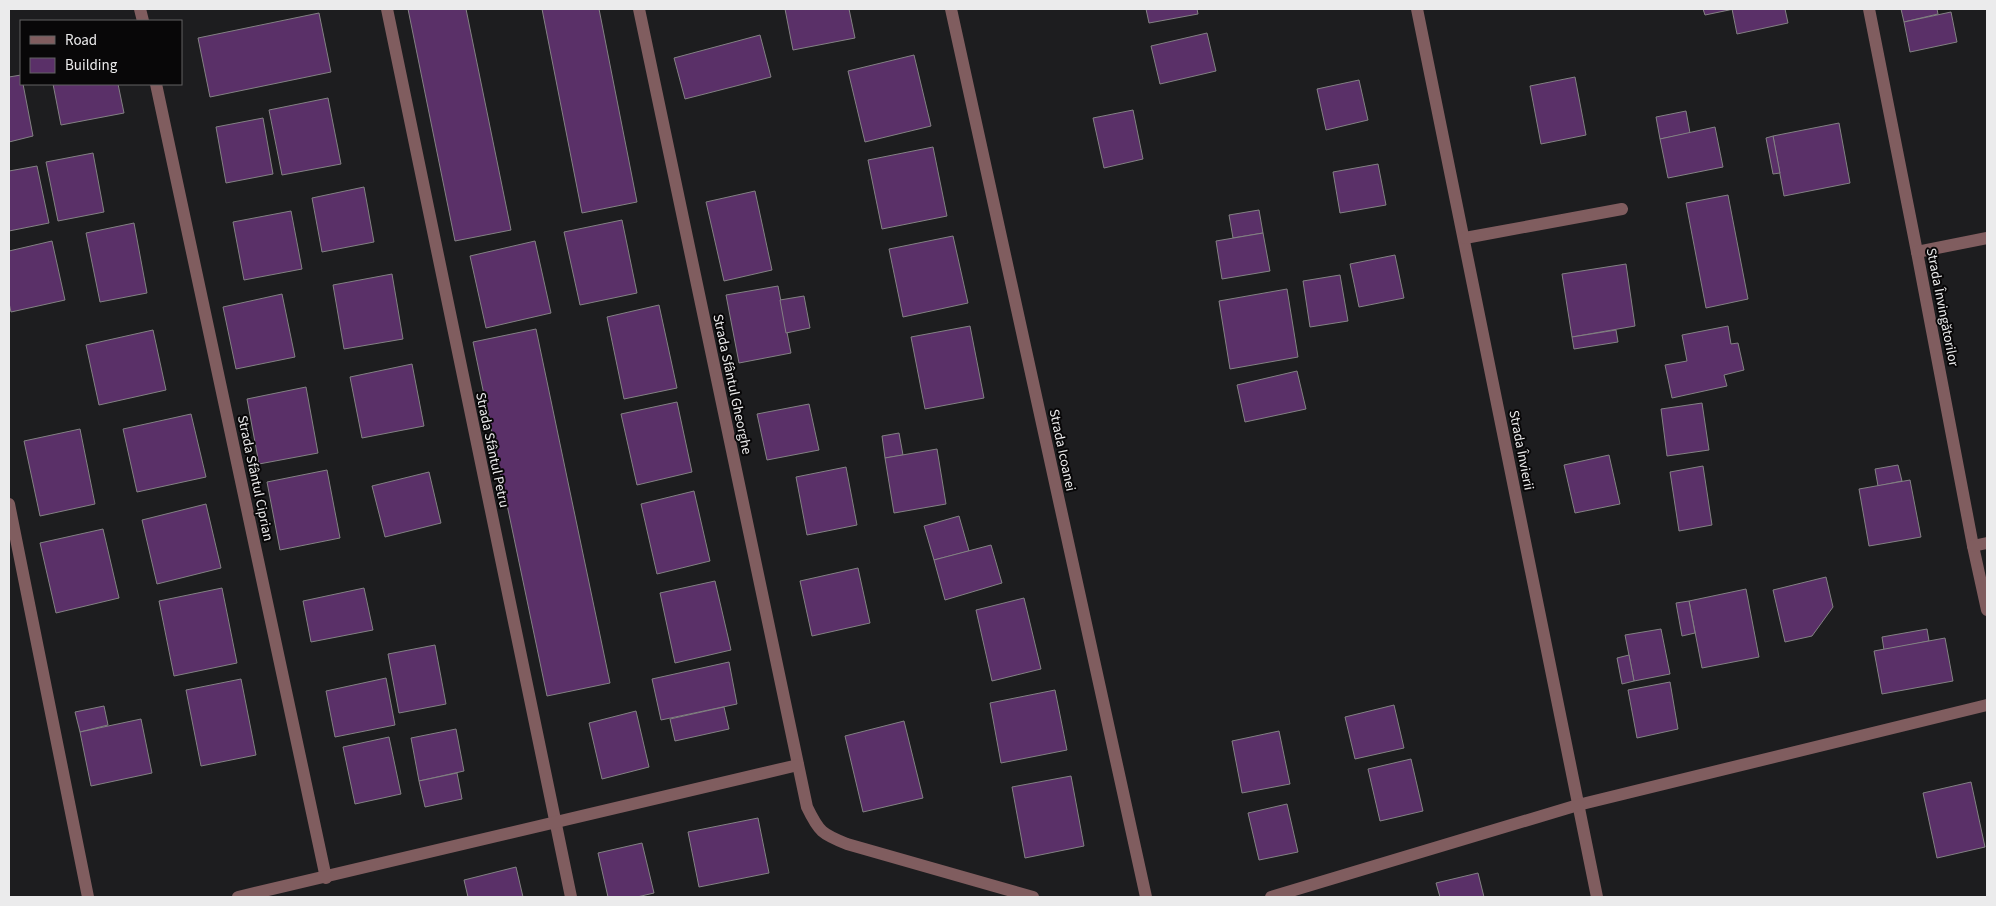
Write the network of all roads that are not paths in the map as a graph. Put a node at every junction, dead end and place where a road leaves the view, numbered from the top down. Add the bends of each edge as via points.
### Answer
1 (386, 9) edge
2 (639, 9) edge
3 (951, 9) edge
4 (1417, 9) edge
5 (1868, 9) edge
6 (156, 85) edge
7 (1622, 209) dead end
8 (1464, 238) junction
9 (1987, 238) edge
10 (1917, 252) junction
11 (9, 504) edge
12 (1987, 543) edge
13 (1973, 546) junction
14 (1987, 610) edge
15 (1987, 706) edge
16 (798, 765) junction
17 (1578, 805) junction
18 (554, 822) junction
19 (326, 878) junction
20 (88, 897) edge
21 (238, 897) edge
22 (571, 897) edge
23 (1033, 897) edge
24 (1146, 897) edge
25 (1271, 897) edge
26 (1597, 897) edge

1 - 18 street, Strada Sfântul Petru
2 - 16 street, Strada Sfântul Gheorghe
3 - 24 street, Strada Icoanei
4 - 8 street, Strada Învierii
5 - 10 street, Strada Învingătorilor
6 - 19 street, Strada Sfântul Ciprian
7 - 8 street
8 - 17 street, Strada Învierii
9 - 10 street
10 - 13 street, Strada Învingătorilor
11 - 20 street
12 - 13 street
13 - 14 street, Strada Învingătorilor
15 - 17 street
16 - 18 street
16 - 23 street, Strada Sfântul Gheorghe via 807,807 816,826 826,836
17 - 25 street
17 - 26 street, Strada Învierii
18 - 19 street
18 - 22 street, Strada Sfântul Petru
19 - 21 street

